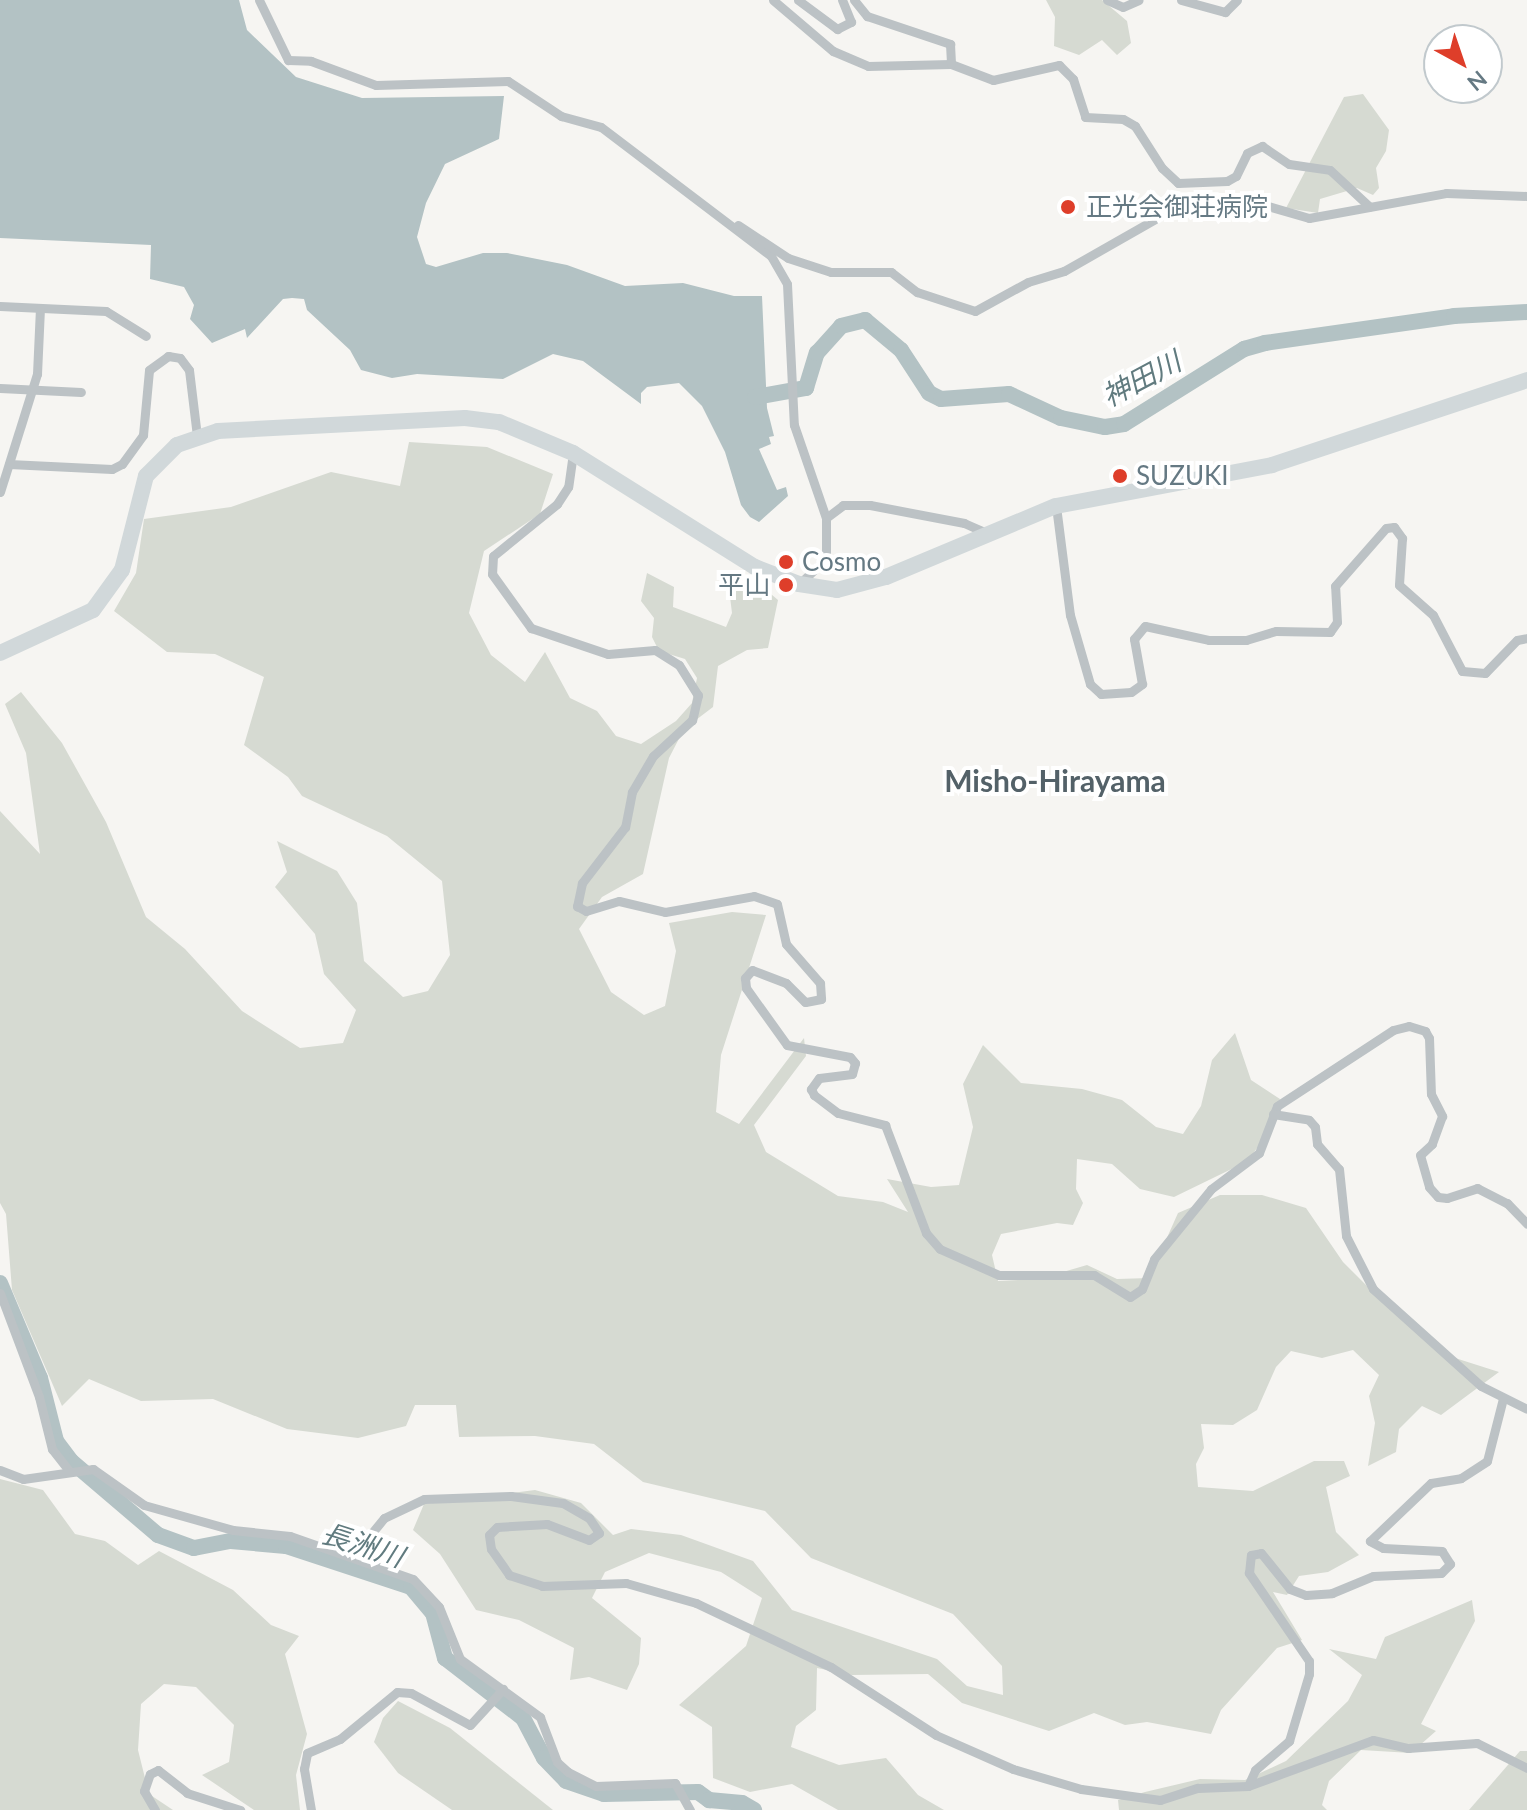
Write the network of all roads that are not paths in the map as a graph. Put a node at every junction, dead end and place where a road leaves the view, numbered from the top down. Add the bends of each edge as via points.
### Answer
1 (259, 0) edge
2 (773, 0) edge
3 (798, 0) edge
4 (842, 0) edge
5 (854, 0) edge
6 (1107, 0) edge
7 (1139, 0) edge
8 (1181, 0) edge
9 (1237, 0) edge
10 (951, 64) junction
11 (1527, 196) edge
12 (1370, 207) junction
13 (727, 221) junction
14 (0, 306) edge
15 (40, 308) junction
16 (146, 336) dead end
17 (1527, 380) edge
18 (0, 388) edge
19 (33, 389) junction
20 (81, 392) dead end
21 (197, 436) junction
22 (573, 453) junction
23 (9, 464) junction
24 (0, 492) edge
25 (1056, 506) junction
26 (826, 518) junction
27 (984, 532) junction
28 (799, 584) junction
29 (1527, 638) edge
30 (0, 653) edge
31 (1273, 1114) junction
32 (1527, 1224) edge
33 (0, 1293) edge
34 (1503, 1398) junction
35 (1527, 1409) edge
36 (0, 1470) edge
37 (70, 1472) junction
38 (353, 1556) junction
39 (503, 1689) junction
40 (1527, 1768) edge
41 (1248, 1786) junction
42 (155, 1810) edge
43 (240, 1810) edge
44 (311, 1810) edge
45 (690, 1810) edge

1 - 13 street via 288,60 311,61 376,85 508,81 561,116 601,127
2 - 10 street via 816,39 855,62
3 - 4 street via 837,29 851,22
5 - 10 street via 867,16 950,44
6 - 7 street via 1123,7
8 - 9 street via 1225,12
10 - 12 street via 993,80 1059,65 1073,79 1085,117 1123,119 1135,126 1178,183 1227,181 1236,176 1247,153 1262,146 1289,164 1330,170
11 - 12 street via 1473,191
12 - 13 street via 1309,218 1261,204 1171,210 1064,271 1028,282 975,311 917,292 891,272 831,272 788,258
13 - 26 street via 771,256 787,284 794,425
14 - 15 street
15 - 16 street via 106,311
15 - 19 street
17 - 25 highway via 1272,465
18 - 19 street
19 - 20 street
19 - 23 street
21 - 22 highway via 465,418 535,433
21 - 23 street via 189,370 180,358 168,356 149,370 143,435 122,464 112,469
21 - 30 highway via 160,459 146,476 122,570 110,591 71,624
22 - 28 highway via 755,567
22 - 31 street via 568,487 557,504 493,556 492,574 531,628 608,654 655,650 679,665 698,695 692,720 653,756 632,792 620,838 582,883 581,910 619,901 677,912 754,896 777,904 786,944 820,983 821,999 805,1002 786,983 752,970 745,978 746,988 787,1045 850,1057 855,1063 852,1074 819,1078 811,1089 838,1113 885,1125 926,1233 940,1249 976,1269 1040,1277 1082,1273 1130,1297 1142,1289 1154,1259 1211,1189 1259,1153
23 - 24 street
25 - 27 highway
25 - 29 street via 1070,615 1090,684 1101,694 1131,692 1142,684 1134,639 1145,626 1209,640 1246,640 1276,631 1330,632 1337,622 1335,586 1386,528 1394,527 1402,538 1399,585 1433,615 1462,671 1485,673 1517,640
26 - 27 street via 843,505 870,505 964,523
26 - 28 street via 826,559
27 - 28 highway via 886,577 837,590
31 - 32 street via 1292,1095 1393,1030 1417,1027 1429,1038 1431,1094 1442,1116 1432,1144 1420,1155 1429,1187 1438,1197 1477,1188 1496,1195
31 - 34 street via 1309,1120 1317,1144 1339,1169 1346,1236 1373,1289 1421,1327 1460,1369
33 - 37 street via 52,1449
34 - 35 street
34 - 41 street via 1487,1461 1461,1478 1431,1483 1370,1541 1383,1548 1442,1551 1450,1564 1441,1573 1373,1576 1332,1593 1306,1595 1290,1589 1261,1553 1251,1555 1249,1573 1309,1661 1309,1674 1289,1741 1255,1770
36 - 37 street via 23,1479
37 - 38 street via 93,1469 144,1505 233,1530 290,1536
38 - 39 street via 428,1590 460,1659
38 - 41 street via 384,1518 424,1499 547,1498 583,1513 599,1533 589,1540 547,1524 497,1527 489,1535 497,1562 523,1583 626,1583 696,1603 831,1667 936,1735 1013,1769 1068,1785 1146,1800 1198,1788
39 - 44 street via 470,1725 411,1693 397,1692 340,1739 307,1753 304,1769
39 - 45 street via 540,1717 557,1762 568,1772 596,1786 675,1783
40 - 41 street via 1477,1743 1408,1748 1373,1740
42 - 43 street via 144,1791 150,1774 158,1770 187,1793

